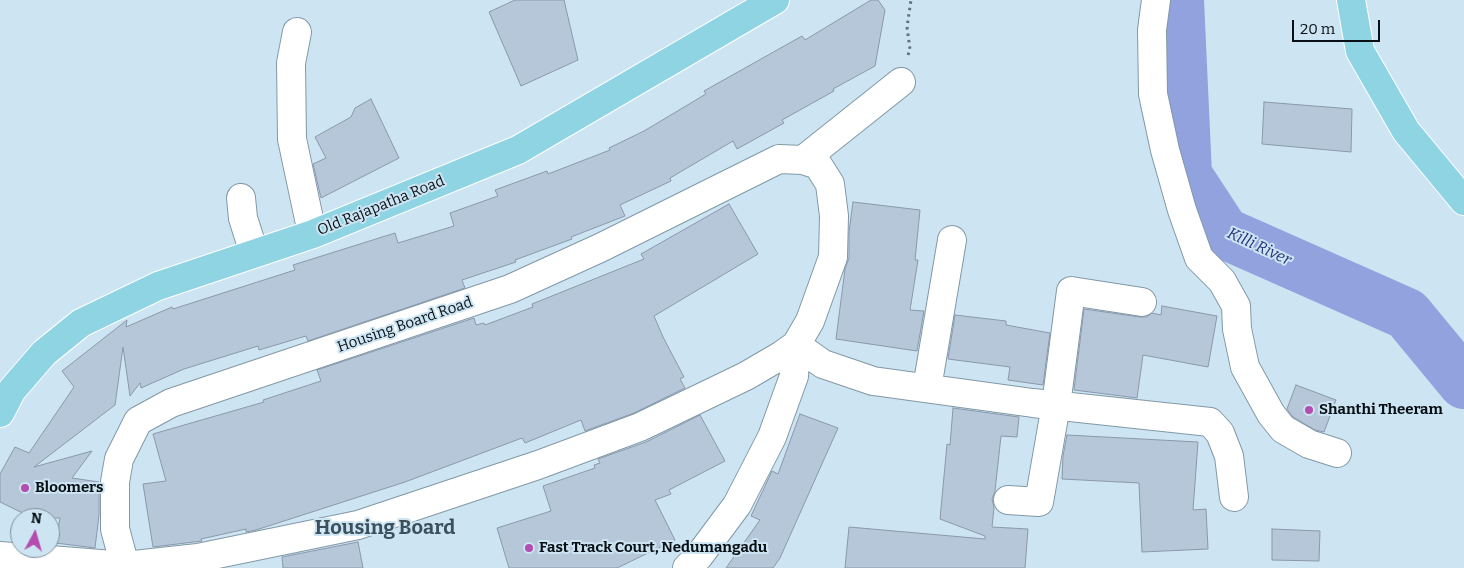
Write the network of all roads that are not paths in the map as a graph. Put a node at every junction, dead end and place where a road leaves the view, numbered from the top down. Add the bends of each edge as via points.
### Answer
1 (775, 0) edge
2 (1156, 0) edge
3 (1351, 0) edge
4 (297, 32) dead end
5 (901, 82) road end
6 (804, 160) junction
7 (241, 198) dead end
8 (1464, 202) edge
9 (312, 233) junction
10 (952, 240) dead end
11 (254, 253) junction
12 (1142, 302) dead end
13 (796, 345) junction
14 (927, 388) junction
15 (4, 396) edge
16 (1056, 405) junction
17 (1338, 453) dead end
18 (1234, 497) dead end
19 (1008, 500) dead end
20 (0, 556) edge
21 (124, 566) junction
22 (687, 568) edge

1 - 9 main road, Old Rajapatha Road via 518,150
2 - 17 street via 1152,30 1153,94 1165,150 1199,258 1222,282 1236,306 1245,367 1271,414 1283,429 1309,444
3 - 8 main road via 1360,51 1406,130
4 - 9 street via 291,63 292,139
5 - 6 street
6 - 13 street via 818,165 830,184 834,216 833,257 810,321
6 - 21 street, Housing Board Road via 779,159 510,289 171,403 138,421 119,458 115,482 115,529
7 - 11 street via 243,218
9 - 11 main road, Old Rajapatha Road
10 - 14 street
11 - 15 main road, Old Rajapatha Road via 158,286 81,323 44,353
12 - 16 street via 1070,292
13 - 14 street via 823,364 873,381
13 - 21 street via 746,376 640,427 538,465 443,507 198,558
13 - 22 street via 794,376 772,437 738,506
14 - 16 street
16 - 18 street via 1210,422 1220,433 1229,456
16 - 19 street via 1039,502
20 - 21 street

